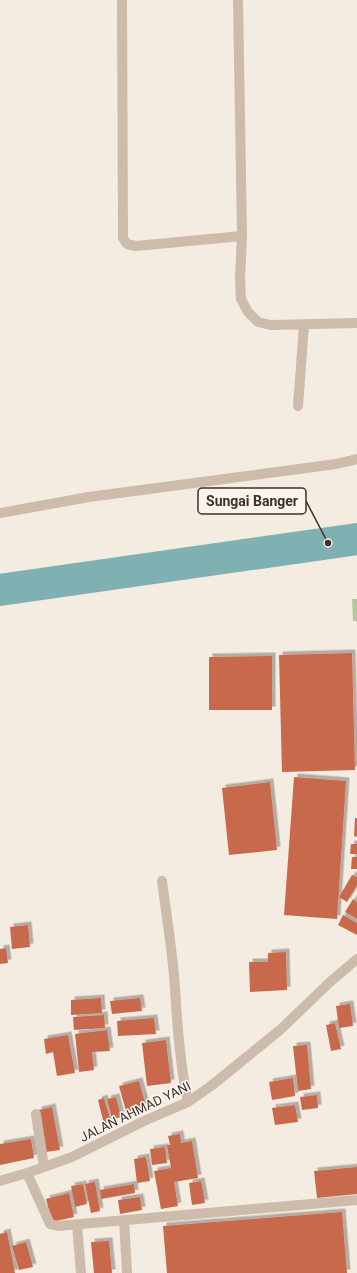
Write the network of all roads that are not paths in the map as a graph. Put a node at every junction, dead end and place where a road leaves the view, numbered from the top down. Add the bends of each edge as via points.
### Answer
1 (122, 0) edge
2 (238, 0) edge
3 (242, 236) junction
4 (357, 323) edge
5 (304, 325) junction
6 (298, 406) dead end
7 (357, 459) edge
8 (0, 513) edge
9 (162, 881) dead end
10 (357, 959) edge
11 (188, 1102) junction
12 (36, 1114) dead end
13 (44, 1167) junction
14 (27, 1174) junction
15 (0, 1181) edge
16 (357, 1200) edge
17 (124, 1220) junction
18 (77, 1224) junction
19 (81, 1273) edge
20 (128, 1273) edge

1 - 3 street via 123,238 127,244 136,246
2 - 3 street
3 - 5 street via 241,299 248,312 258,322 271,325
4 - 5 street
5 - 6 street
7 - 8 street via 329,465 89,497
9 - 11 street
10 - 11 street, JALAN AHMAD YANI via 280,1030
11 - 13 street, JALAN AHMAD YANI via 72,1157
12 - 13 street
13 - 14 street, JALAN AHMAD YANI
14 - 15 street, JALAN AHMAD YANI
14 - 18 street via 50,1224
16 - 17 street
17 - 18 street
17 - 20 street
18 - 19 street

